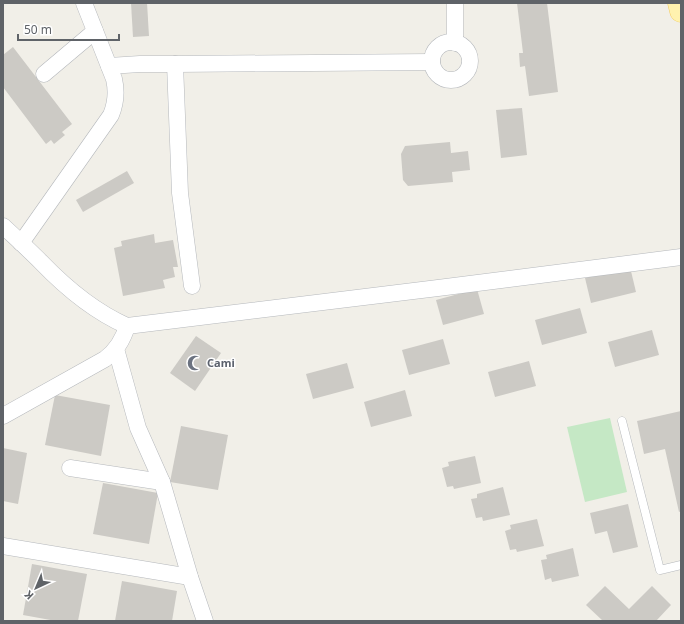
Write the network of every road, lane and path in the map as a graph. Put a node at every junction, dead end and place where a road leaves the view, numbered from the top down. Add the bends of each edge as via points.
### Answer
1 (84, 3) edge
2 (455, 3) edge
3 (679, 3) edge
4 (681, 11) edge
5 (95, 31) junction
6 (455, 42) junction
7 (432, 62) junction
8 (175, 64) junction
9 (109, 66) junction
10 (44, 74) dead end
11 (3, 226) edge
12 (21, 243) junction
13 (681, 256) edge
14 (192, 286) dead end
15 (127, 326) junction
16 (116, 349) junction
17 (3, 416) edge
18 (622, 420) dead end
19 (70, 468) dead end
20 (162, 482) junction
21 (3, 546) edge
22 (681, 565) edge
23 (190, 578) junction
24 (205, 621) edge

1 - 5 street
2 - 6 street
3 - 4 main road
5 - 9 street
5 - 10 street
6 - 7 street via 439,46 432,56
6 - 7 street via 461,45 468,55 468,68 465,73 454,79 442,77 433,68
7 - 8 street
8 - 9 street
8 - 14 street via 180,193
9 - 12 street via 116,88 111,116
11 - 12 street
12 - 15 street via 82,300
13 - 15 street
15 - 16 street
16 - 17 street via 105,359
16 - 20 street via 138,428
18 - 22 lane via 660,570
19 - 20 street
20 - 23 street
21 - 23 street
23 - 24 street

